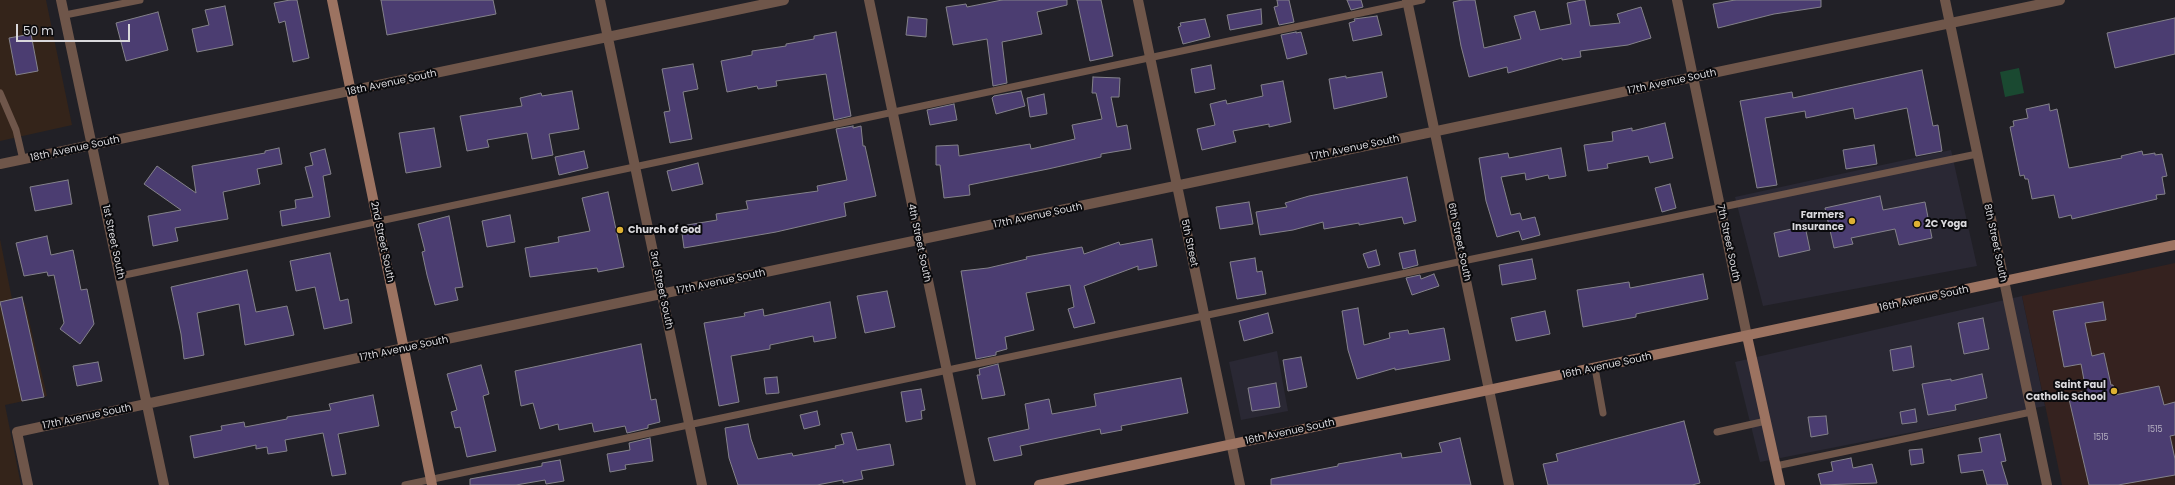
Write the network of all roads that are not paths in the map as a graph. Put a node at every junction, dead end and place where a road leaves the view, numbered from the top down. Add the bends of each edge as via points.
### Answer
1 (61, 0) edge
2 (140, 0) edge
3 (332, 0) edge
4 (600, 0) edge
5 (784, 0) edge
6 (869, 0) edge
7 (1138, 0) edge
8 (1422, 0) edge
9 (1677, 0) edge
10 (1945, 0) edge
11 (2060, 0) edge
12 (1408, 1) edge
13 (64, 15) junction
14 (1950, 24) junction
15 (608, 38) junction
16 (1150, 57) junction
17 (1693, 78) junction
18 (351, 92) junction
19 (0, 93) edge
20 (892, 111) junction
21 (1435, 132) junction
22 (93, 145) junction
23 (1977, 154) junction
24 (23, 160) junction
25 (0, 164) edge
26 (635, 167) junction
27 (1177, 186) junction
28 (1720, 208) junction
29 (378, 221) junction
30 (919, 241) junction
31 (2175, 245) edge
32 (1463, 261) junction
33 (120, 276) junction
34 (2003, 282) junction
35 (662, 294) junction
36 (1204, 316) junction
37 (1747, 336) junction
38 (404, 348) junction
39 (1595, 368) junction
40 (946, 371) junction
41 (1489, 389) junction
42 (147, 405) junction
43 (2031, 412) junction
44 (1602, 413) dead end
45 (1766, 421) junction
46 (690, 425) junction
47 (1717, 432) dead end
48 (1232, 444) junction
49 (1776, 466) junction
50 (431, 482) edge
51 (28, 485) edge
52 (164, 485) edge
53 (405, 485) edge
54 (702, 485) edge
55 (971, 485) edge
56 (1039, 485) edge
57 (1240, 485) edge
58 (1509, 485) edge
59 (1780, 485) edge
60 (2047, 485) edge

1 - 13 street, 1st Street South
2 - 13 lane
3 - 18 street, 2nd Street South
4 - 15 street, 3rd Street South
5 - 15 street, 18th Avenue South
6 - 20 street, 4th Street South
7 - 16 street, 5th Street
8 - 12 lane
9 - 17 street, 7th Street South
10 - 14 street, 8th Street South
11 - 14 street, 17th Avenue South
12 - 16 lane
12 - 21 street, 6th Street South
13 - 22 street, 1st Street South
14 - 17 street, 17th Avenue South
14 - 23 street, 8th Street South
15 - 18 street, 18th Avenue South
15 - 26 street, 3rd Street South
16 - 20 lane
16 - 27 street, 5th Street
17 - 21 street, 17th Avenue South
17 - 28 street, 7th Street South
18 - 22 street, 18th Avenue South
18 - 29 street, 2nd Street South
19 - 24 lane via 16,130
20 - 26 lane
20 - 30 street, 4th Street South
21 - 27 street, 17th Avenue South
21 - 32 street, 6th Street South
22 - 24 street, 18th Avenue South
22 - 33 street, 1st Street South
23 - 28 lane
23 - 34 street, 8th Street South
24 - 25 street, 18th Avenue South
26 - 29 lane
26 - 35 street, 3rd Street South
27 - 30 street, 17th Avenue South
27 - 36 street, 5th Street
28 - 32 lane
28 - 37 street, 7th Street South
29 - 33 lane
29 - 38 street, 2nd Street South
30 - 35 street, 17th Avenue South
30 - 40 street, 4th Street South
31 - 34 street, 16th Avenue South
32 - 36 lane
32 - 41 street, 6th Street South
33 - 42 street, 1st Street South
34 - 37 street, 16th Avenue South
34 - 43 street, 8th Street South
35 - 38 street, 17th Avenue South
35 - 46 street, 3rd Street South
36 - 40 lane
36 - 48 street, 5th Street
37 - 39 street, 16th Avenue South
37 - 45 street, 7th Street South
38 - 42 street, 17th Avenue South
38 - 50 street, 2nd Street South
39 - 41 street, 16th Avenue South
39 - 44 lane
40 - 46 lane
40 - 55 street, 4th Street South
41 - 48 street, 16th Avenue South
41 - 58 street, 6th Street South
42 - 51 street, 17th Avenue South via 16,432
42 - 52 street, 1st Street South
43 - 49 lane
43 - 60 street, 8th Street South
45 - 47 lane
45 - 49 street, 7th Street South
46 - 50 lane
46 - 54 street, 3rd Street South
48 - 56 street, 16th Avenue South
48 - 57 street, 5th Street
49 - 59 street, 7th Street South
50 - 53 lane

